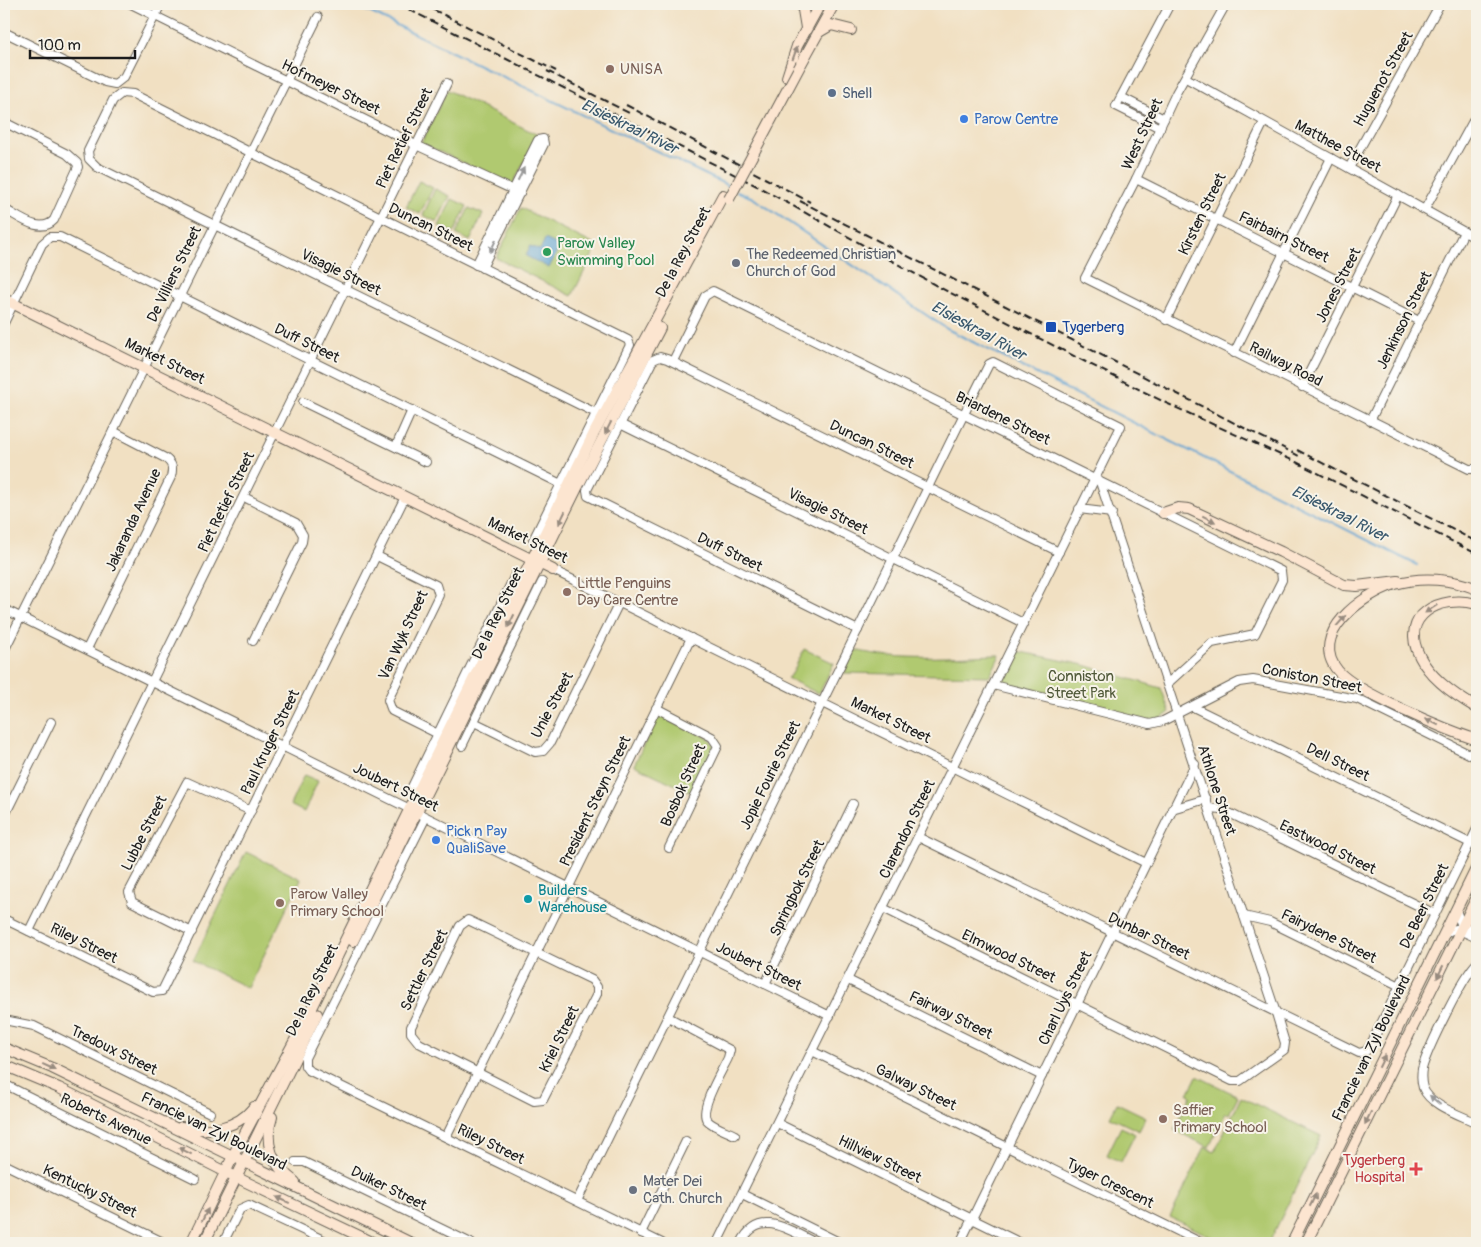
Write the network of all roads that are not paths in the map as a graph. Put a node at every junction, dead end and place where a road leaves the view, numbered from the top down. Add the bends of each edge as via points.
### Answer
1 (131, 4) edge
2 (161, 4) edge
3 (802, 4) edge
4 (820, 4) edge
5 (1170, 4) edge
6 (1226, 4) edge
7 (1440, 4) edge
8 (830, 5) edge
9 (155, 15) junction
10 (318, 17) dead end
11 (806, 29) junction
12 (851, 30) dead end
13 (4, 32) edge
14 (819, 32) junction
15 (1186, 78) junction
16 (286, 80) junction
17 (447, 83) dead end
18 (1121, 97) junction
19 (1477, 114) edge
20 (1164, 119) junction
21 (4, 122) edge
22 (1264, 122) junction
23 (1160, 128) junction
24 (416, 145) junction
25 (90, 146) joint
26 (249, 153) junction
27 (1331, 158) junction
28 (1349, 168) junction
29 (1136, 179) junction
30 (517, 191) junction
31 (1398, 194) junction
32 (726, 197) junction
33 (4, 209) edge
34 (1425, 210) junction
35 (380, 218) junction
36 (1215, 218) junction
37 (214, 225) junction
38 (1464, 232) junction
39 (1477, 239) edge
40 (1284, 253) junction
41 (479, 266) junction
42 (1085, 278) joint
43 (1352, 287) junction
44 (346, 290) junction
45 (179, 296) junction
46 (9, 301) edge
47 (1166, 320) junction
48 (1419, 321) junction
49 (4, 323) edge
50 (1234, 353) junction
51 (312, 360) junction
52 (673, 361) junction
53 (144, 367) junction
54 (1302, 387) junction
55 (303, 402) dead end
56 (412, 410) junction
57 (596, 413) junction
58 (964, 414) junction
59 (1370, 421) junction
60 (620, 424) junction
61 (1120, 426) joint
62 (113, 431) junction
63 (275, 432) junction
64 (396, 446) junction
65 (426, 462) dead end
66 (1477, 469) edge
67 (1097, 480) junction
68 (561, 484) junction
69 (928, 488) junction
70 (244, 497) junction
71 (405, 497) junction
72 (1079, 509) junction
73 (1163, 512) junction
74 (1112, 513) junction
75 (533, 540) dead end
76 (1059, 552) junction
77 (377, 556) junction
78 (893, 559) junction
79 (536, 561) junction
80 (553, 570) joint
81 (516, 574) dead end
82 (542, 582) dead end
83 (1408, 582) junction
84 (1477, 589) edge
85 (619, 603) junction
86 (1477, 604) edge
87 (4, 608) edge
88 (21, 617) junction
89 (1023, 623) junction
90 (858, 630) junction
91 (691, 638) junction
92 (252, 641) dead end
93 (87, 649) junction
94 (4, 651) edge
95 (152, 682) junction
96 (1168, 684) junction
97 (993, 685) junction
98 (821, 702) junction
99 (1193, 707) junction
100 (656, 708) junction
101 (1477, 708) edge
102 (1178, 714) junction
103 (51, 722) dead end
104 (474, 722) junction
105 (438, 734) junction
106 (1477, 740) edge
107 (283, 746) junction
108 (462, 746) dead end
109 (1477, 758) edge
110 (1195, 764) junction
111 (952, 767) junction
112 (410, 791) dead end
113 (1206, 798) junction
114 (853, 804) dead end
115 (1208, 808) junction
116 (1172, 809) junction
117 (251, 811) junction
118 (417, 813) junction
119 (4, 816) edge
120 (1477, 829) edge
121 (918, 837) junction
122 (1470, 843) junction
123 (669, 848) dead end
124 (1146, 862) junction
125 (1477, 867) edge
126 (568, 887) junction
127 (1477, 897) edge
128 (883, 908) junction
129 (1477, 909) edge
130 (1456, 910) junction
131 (1435, 914) junction
132 (1244, 916) junction
133 (4, 919) edge
134 (1462, 928) junction
135 (1477, 930) edge
136 (29, 932) junction
137 (192, 932) junction
138 (1112, 933) junction
139 (1477, 938) edge
140 (1442, 939) junction
141 (1477, 942) edge
142 (1453, 945) junction
143 (699, 951) junction
144 (536, 952) junction
145 (1475, 966) edge
146 (848, 980) junction
147 (765, 984) junction
148 (1400, 986) junction
149 (153, 992) joint
150 (1077, 1004) junction
151 (1276, 1013) junction
152 (830, 1016) junction
153 (668, 1017) junction
154 (4, 1020) edge
155 (4, 1048) edge
156 (1368, 1050) joint
157 (812, 1051) junction
158 (4, 1065) edge
159 (308, 1070) joint
160 (477, 1072) junction
161 (1042, 1076) junction
162 (1232, 1081) joint
163 (4, 1084) edge
164 (274, 1089) junction
165 (210, 1113) dead end
166 (163, 1123) junction
167 (777, 1123) junction
168 (1477, 1123) edge
169 (736, 1135) dead end
170 (446, 1137) junction
171 (686, 1141) dead end
172 (1007, 1147) junction
173 (234, 1156) junction
174 (244, 1161) junction
175 (295, 1162) dead end
176 (4, 1164) edge
177 (226, 1172) junction
178 (236, 1177) junction
179 (195, 1179) dead end
180 (742, 1194) junction
181 (577, 1201) junction
182 (337, 1208) junction
183 (972, 1219) junction
184 (641, 1233) junction
185 (165, 1243) edge
186 (191, 1243) edge
187 (204, 1243) edge
188 (223, 1243) edge
189 (330, 1243) edge
190 (374, 1243) edge
191 (410, 1243) edge
192 (471, 1243) edge
193 (662, 1243) edge
194 (718, 1243) edge
195 (741, 1243) edge
196 (816, 1243) edge
197 (841, 1243) edge
198 (960, 1243) edge
199 (1021, 1243) edge
200 (1202, 1243) edge
201 (1292, 1243) edge
202 (1306, 1243) edge

1 - 9 street, Hofmeyer Street
2 - 9 street
3 - 11 main road
4 - 11 main road, De la Rey Street
5 - 18 street
6 - 15 street, West Street
7 - 28 street, Huguenot Street
8 - 14 main road, De la Rey Street
9 - 13 street via 124,77 115,84
9 - 16 street, Hofmeyer Street
10 - 16 street, De Villiers Street
32 -> 11 main road, De la Rey Street via 787,77
12 - 14 main road via 830,26
14 - 32 main road, De la Rey Street, bridge
15 - 20 street, West Street
15 - 22 street, Matthee Street
16 - 24 street, Hofmeyer Street
16 - 26 street, De Villiers Street
17 - 24 street, Piet Retief Street
18 - 20 street
18 - 23 street via 1116,106
19 - 34 street
20 - 23 street, West Street
21 - 33 street via 67,154 77,163 76,174 54,220 47,226 40,227
22 - 27 street, Matthee Street
22 - 36 street, Kirsten Street
23 - 29 street, West Street
24 - 30 street, Hofmeyer Street
24 - 35 street, Piet Retief Street
25 - 26 street, Duncan Street via 113,100 122,93 133,94
25 - 37 street, Visagie Street via 89,159 97,167
26 - 35 street, Duncan Street
26 - 37 street, De Villiers Street
27 - 28 street, Matthee Street
27 - 40 street
28 - 31 street, Matthee Street
29 - 36 street, Fairbairn Street
29 - 42 street, West Street
30 -> 30 street via 538,140 543,139 544,144
30 - 41 street
31 - 34 street, Matthee Street
31 - 43 street, Jones Street
32 - 79 main road, De la Rey Street via 594,433
34 - 38 street, Matthee Street
35 - 41 street, Duncan Street
35 - 44 street, Piet Retief Street
36 - 40 street, Fairbairn Street
36 - 47 street, Kirsten Street
37 - 44 street, Visagie Street
37 - 45 street, De Villiers Street
38 - 39 street, Matthee Street
38 - 48 street, Jenkinson Street
40 - 43 street, Fairbairn Street
40 - 50 street
41 - 57 street, Duncan Street via 630,342
42 - 47 street, Railway Road
43 - 48 street, Fairbairn Street
43 - 54 street, Jones Street
44 - 51 street, Piet Retief Street
44 - 57 street, Visagie Street
45 - 46 street, Duff Street via 60,237 50,237 42,244
45 - 51 street, Duff Street
45 - 53 street, De Villiers Street
46 - 49 street
46 - 53 main road, Market Street
47 - 50 street, Railway Road
48 - 59 street, Jenkinson Street
50 - 54 street, Railway Road
51 - 56 street, Duff Street
51 - 63 street, Piet Retief Street
52 - 58 street, Briardene Street via 710,291
52 - 60 street via 660,357 651,362
52 - 69 street, Duncan Street
53 - 62 street, De Villiers Street
53 - 63 main road, Market Street
54 - 59 street, Railway Road
55 - 64 street
56 - 64 street
56 - 68 street, Duff Street
57 - 68 street
58 - 61 street, Jopie Fourie Street via 991,362
58 - 67 street, Briardene Street
58 - 69 street, Jopie Fourie Street
59 - 66 street, Railway Road via 1469,469
60 - 78 street, Visagie Street
60 - 90 street, Duff Street via 587,490 589,498
61 - 67 street, Clarendon Street
62 - 88 street, De Villiers Street
62 - 93 street, Jakaranda Avenue via 165,458 173,468
63 - 70 street, Piet Retief Street
63 - 71 main road, Market Street
64 - 65 street
67 - 72 street, Clarendon Street
67 - 73 street, Briardene Street
67 - 74 street, Athlone Street
68 - 75 street
69 - 76 street, Duncan Street
69 - 78 street, Jopie Fourie Street
70 - 92 street via 296,524 303,535
70 - 95 street, Piet Retief Street
71 - 77 street, Paul Kruger Street
71 - 79 main road, Market Street
72 - 74 street
72 - 76 street, Clarendon Street
73 -> 83 main road via 1189,509 1344,585 1392,580
73 - 96 street, Briardene Street via 1282,573 1282,580 1255,634 1212,643
74 - 96 street, Athlone Street
76 - 89 street, Clarendon Street
77 - 105 street, Van Wyk Street via 436,585 439,590 388,700 392,711
77 - 107 street, Paul Kruger Street
78 - 89 street, Visagie Street
78 - 90 street, Jopie Fourie Street
79 - 80 main road, Market Street
79 - 118 main road, De la Rey Street
80 - 85 street, Market Street
81 - 105 street, De la Rey Street
82 - 104 street, De la Rey Street
83 - 84 main road via 1441,580
106 -> 83 main road via 1437,725 1354,684 1338,670 1332,659 1330,640 1344,617 1364,600
85 - 91 street, Market Street
85 - 104 street, Unie Street via 550,743 543,751 535,752
86 -> 101 main road via 1455,601 1432,606 1419,620 1414,640 1421,659 1433,675
87 - 88 street, Joubert Street
88 - 93 street, Joubert Street
88 - 94 street, De Villiers Street
89 - 97 street, Clarendon Street
90 - 98 street, Jopie Fourie Street
91 - 98 street, Market Street
91 - 100 street, President Steyn Street
93 - 95 street, Joubert Street
95 - 107 street, Joubert Street
95 - 136 street, Piet Retief Street
96 - 102 street, Athlone Street
97 - 102 street, Coniston Street via 1145,724 1159,723
97 - 111 street, Clarendon Street
98 - 111 street, Market Street
98 - 143 street, Jopie Fourie Street
99 - 102 street, Coniston Street
99 - 109 street, Coniston Street via 1246,681 1311,690 1363,701
99 - 122 street, Dell Street
100 - 123 street, Bosbok Street via 712,736 718,746
100 - 126 street, President Steyn Street
102 - 110 street, Athlone Street
103 - 119 street
104 - 108 street, De la Rey Street
105 - 112 street, De la Rey Street
107 - 117 street, Paul Kruger Street
107 - 118 street, Joubert Street
110 - 113 street, Athlone Street
110 - 116 street, Charl Uys Street
111 - 121 street, Clarendon Street
111 - 124 street, Market Street
113 - 115 street, Athlone Street
113 - 116 street
114 - 147 street, Springbok Street
115 - 131 street, Eastwood Street via 1221,809
115 - 132 street, Athlone Street
116 - 124 street, Charl Uys Street
117 - 137 street, Paul Kruger Street
117 - 137 street, Lubbe Street via 187,782 129,892 132,902
118 - 126 street, Joubert Street
118 - 159 street, De la Rey Street via 306,1058 304,1064
118 - 164 main road, De la Rey Street via 310,1014
120 - 122 street, De Beer Street
121 - 128 street, Clarendon Street
121 - 138 street, Dunbar Street
122 - 131 street, De Beer Street
124 - 138 street, Charl Uys Street
125 - 130 main road, Francie van Zyl Boulevard
126 - 143 street, Joubert Street
126 - 144 street, President Steyn Street
127 - 134 main road, Francie van Zyl Boulevard
128 - 146 street, Clarendon Street
128 - 150 street, Elmwood Street
129 - 135 street via 1473,919
130 - 134 street
130 - 140 main road, Francie van Zyl Boulevard
131 - 148 street, De Beer Street
132 - 148 street, Fairydene Street via 1270,922
132 - 151 street, Athlone Street
133 - 136 street, Riley Street
134 - 135 street
134 - 139 street
134 - 140 street via 1445,934
134 - 142 main road, Francie van Zyl Boulevard
136 - 149 street, Riley Street
137 - 149 street, Paul Kruger Street via 162,991
138 - 150 street, Charl Uys Street
138 - 151 street, Dunbar Street
201 -> 140 main road, Francie van Zyl Boulevard
141 - 142 street via 1463,939
142 -> 202 main road, Francie van Zyl Boulevard
143 - 147 street, Joubert Street
143 - 153 street, Jopie Fourie Street
144 - 160 street, President Steyn Street
144 - 160 street, Kriel Street via 592,980 598,987 597,994 543,1100 534,1101
144 - 160 street, Settler Street via 472,921 460,926 411,1033 419,1043
168 -> 145 street via 1437,1103 1424,1090 1421,1076 1426,1058
146 - 152 street, Clarendon Street
146 - 161 street, Fairway Street
147 - 152 street, Joubert Street
148 - 156 street, De Beer Street
150 - 161 street, Charl Uys Street
150 - 162 street, Elmwood Street
151 - 156 street, Dunbar Street via 1354,1052
151 - 162 street, Athlone Street via 1284,1050 1242,1080
152 - 157 street, Clarendon Street
153 - 169 street via 730,1050 704,1114 709,1122
153 - 181 street, Jopie Fourie Street
154 - 165 street, Tredoux Street via 34,1026
155 -> 166 main road, Francie van Zyl Boulevard
157 - 167 street, Clarendon Street
157 - 172 street, Galway Street
177 -> 158 main road, Francie van Zyl Boulevard via 59,1088
159 - 170 street, Riley Street
160 - 170 street, President Steyn Street
161 - 172 street, Charl Uys Street
163 - 179 street, Roberts Avenue
164 - 166 main road via 245,1117 228,1126 199,1129
164 - 173 main road, De la Rey Street
164 - 174 main road, De la Rey Street
164 - 182 main road via 267,1133 270,1152 286,1175
166 - 173 main road, Francie van Zyl Boulevard
167 - 180 street, Clarendon Street
167 - 183 street, Hillview Street
170 - 181 street, Riley Street
171 - 184 street
172 - 183 street, Charl Uys Street
172 - 200 street, Tyger Crescent
173 - 174 main road, Francie van Zyl Boulevard
173 - 177 main road, De la Rey Street
174 - 178 main road, De la Rey Street
174 - 182 main road, Francie van Zyl Boulevard
175 - 192 street, Duiker Street via 304,1162
176 - 185 street, Kentucky Street
177 - 178 main road, Francie van Zyl Boulevard
186 -> 177 main road, De la Rey Street
178 - 187 main road, De la Rey Street
190 -> 178 main road, Francie van Zyl Boulevard
180 - 194 street, Clarendon Street
180 - 197 street
181 - 184 street, Riley Street
182 - 191 main road, Francie van Zyl Boulevard
183 - 198 street, Charl Uys Street
183 - 199 street
184 - 193 street, Riley Street
188 - 189 street via 238,1212 247,1205
195 - 196 street via 752,1228 766,1223

